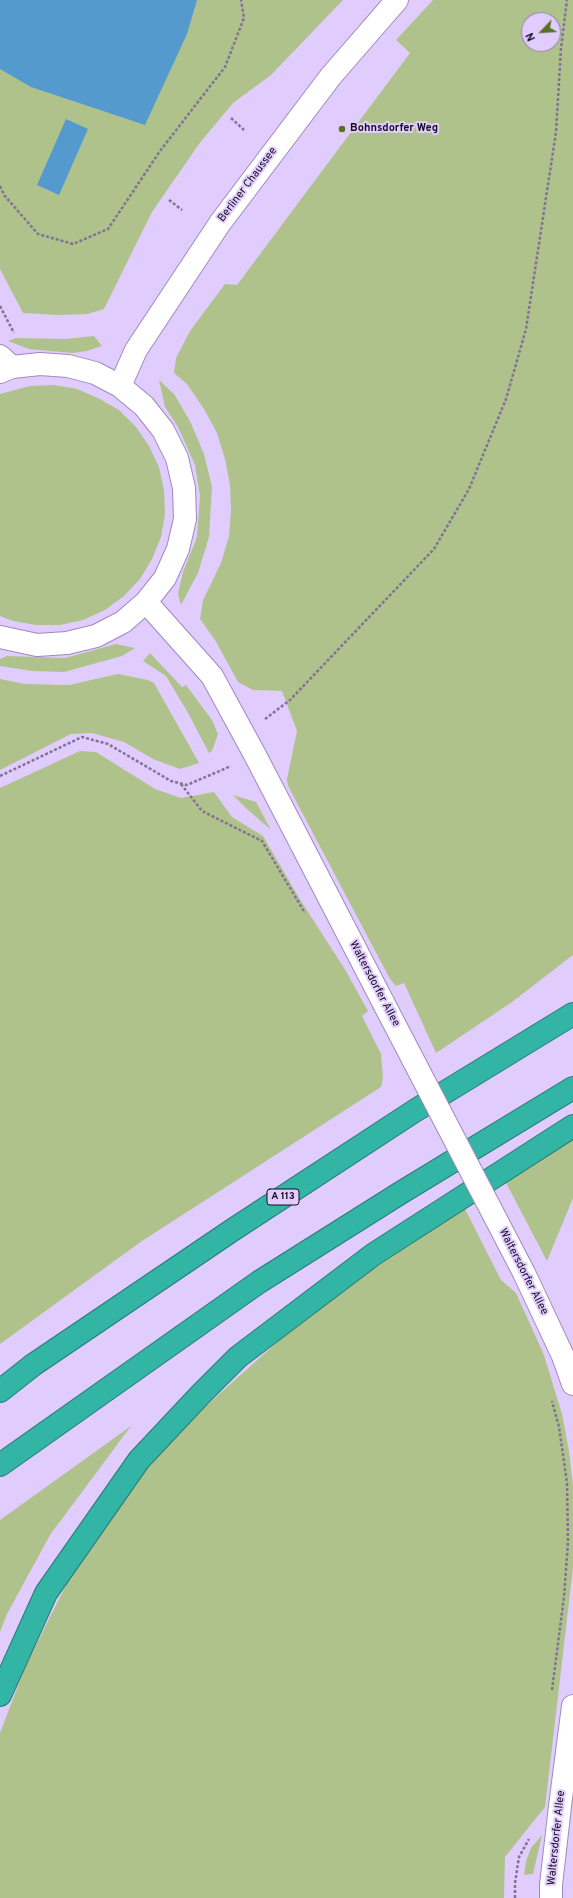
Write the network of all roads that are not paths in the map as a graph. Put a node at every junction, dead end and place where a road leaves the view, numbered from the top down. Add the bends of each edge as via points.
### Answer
1 (397, 0) edge
2 (4, 365) edge
3 (120, 386) junction
4 (146, 602) junction
5 (0, 637) edge
6 (573, 1014) edge
7 (573, 1088) edge
8 (573, 1126) edge
9 (573, 1384) edge
10 (0, 1391) edge
11 (0, 1465) edge
12 (0, 1695) edge
13 (573, 1706) edge
14 (551, 1898) edge

1 - 3 street, Berliner Chaussee via 331,76 224,217 142,339
2 - 3 street via 68,366 95,373
3 - 4 street via 144,406 164,430 177,458 184,488 184,519 178,549 165,578
4 - 5 street via 123,622 96,636 67,643 37,645
4 - 9 street, Waltersdorfer Allee, bridge via 212,676 244,734 524,1273 557,1342
6 - 10 highway, A 113 via 416,1110 247,1221 34,1365
7 - 11 highway via 259,1282
8 - 12 highway via 374,1254 238,1357 139,1460 46,1593
13 - 14 street, Waltersdorfer Allee

